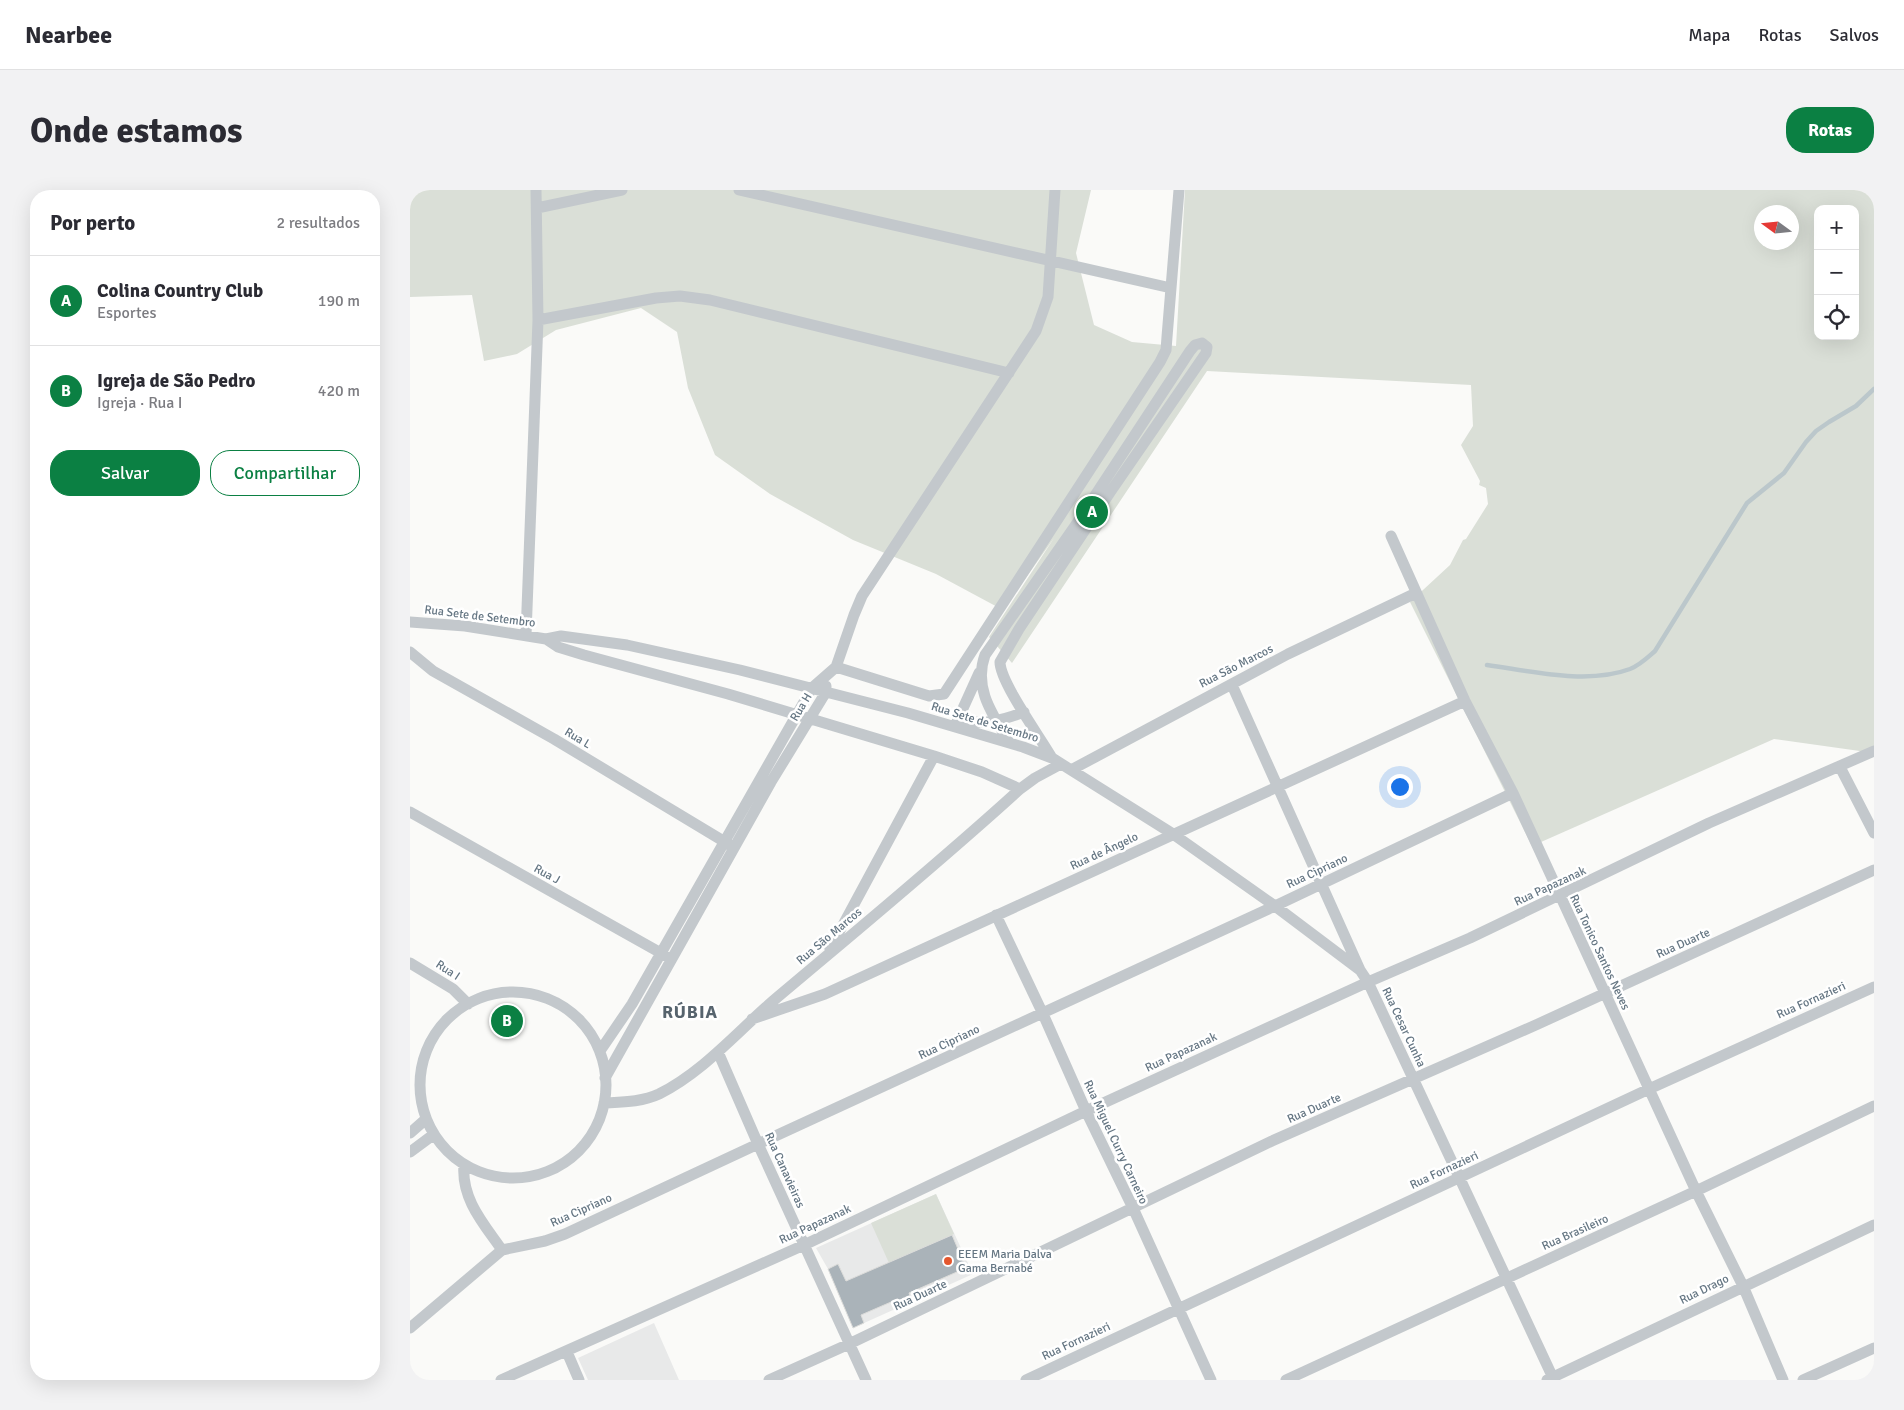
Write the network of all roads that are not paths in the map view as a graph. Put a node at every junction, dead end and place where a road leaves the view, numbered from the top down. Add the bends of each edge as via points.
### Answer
1 (536, 190) edge
2 (622, 190) edge
3 (739, 190) edge
4 (1055, 190) edge
5 (1179, 190) edge
6 (537, 208) junction
7 (1050, 260) junction
8 (1171, 288) junction
9 (538, 320) junction
10 (1009, 373) junction
11 (1391, 536) dead end
12 (1416, 592) junction
13 (410, 622) edge
14 (526, 635) junction
15 (546, 639) junction
16 (410, 652) edge
17 (836, 667) junction
18 (981, 669) junction
19 (827, 677) junction
20 (1232, 685) junction
21 (812, 688) junction
22 (826, 692) junction
23 (1466, 701) junction
24 (1024, 712) junction
25 (796, 716) junction
26 (810, 720) junction
27 (997, 721) junction
28 (956, 724) junction
29 (1009, 742) junction
30 (1874, 751) edge
31 (934, 756) junction
32 (1061, 764) junction
33 (1840, 767) junction
34 (1277, 786) junction
35 (1020, 789) junction
36 (1513, 793) junction
37 (410, 812) edge
38 (1874, 833) edge
39 (1173, 834) junction
40 (729, 844) junction
41 (1874, 870) edge
42 (1320, 884) junction
43 (1560, 897) junction
44 (1275, 906) junction
45 (996, 916) junction
46 (827, 954) junction
47 (666, 956) junction
48 (410, 963) edge
49 (1360, 970) junction
50 (1368, 982) junction
51 (1874, 987) edge
52 (1604, 993) junction
53 (468, 1004) junction
54 (1043, 1014) junction
55 (752, 1019) junction
56 (600, 1051) junction
57 (718, 1052) junction
58 (606, 1078) junction
59 (1412, 1080) junction
60 (1649, 1089) junction
61 (604, 1103) junction
62 (1874, 1106) edge
63 (1086, 1111) junction
64 (426, 1119) junction
65 (410, 1133) edge
66 (434, 1135) junction
67 (758, 1144) junction
68 (410, 1152) edge
69 (464, 1165) junction
70 (1459, 1179) junction
71 (1696, 1191) junction
72 (1133, 1208) junction
73 (1874, 1225) edge
74 (804, 1245) junction
75 (502, 1250) junction
76 (1505, 1279) junction
77 (1743, 1286) junction
78 (1178, 1308) junction
79 (410, 1328) edge
80 (849, 1344) junction
81 (1874, 1348) edge
82 (567, 1352) junction
83 (1551, 1379) edge
84 (501, 1380) edge
85 (579, 1380) edge
86 (769, 1380) edge
87 (866, 1380) edge
88 (1026, 1380) edge
89 (1211, 1380) edge
90 (1286, 1380) edge
91 (1783, 1380) edge
92 (1803, 1380) edge

1 - 6 street
2 - 6 street
3 - 7 street
4 - 7 street
5 - 8 street
6 - 9 street
7 - 8 street
7 - 10 street via 1048,297 1036,332
8 - 17 street via 1166,350 1160,362 944,694 929,696
9 - 10 street via 680,296 710,300
9 - 14 street
10 - 17 street via 862,596
11 - 12 street, Rua Tonico Santos Neves
12 - 20 street, Rua São Marcos
12 - 23 street, Rua Tonico Santos Neves
13 - 14 street, Rua Sete de Setembro
14 - 15 street, Rua Sete de Setembro
15 - 21 street, Rua Sete de Setembro via 561,636 627,646
15 - 25 street, Rua Sete de Setembro via 567,650
16 - 40 street, Rua L via 433,671
17 - 19 street
18 - 24 street via 989,647 1073,529 1190,351 1198,343 1204,344 1208,350 1002,656 1001,671
18 - 27 street via 983,692
18 - 28 street
19 - 21 street, Rua H
19 - 22 street, Rua H
20 - 32 street, Rua São Marcos
20 - 34 street, Rua Cesar Cunha
21 - 22 street, Rua Sete de Setembro
21 - 25 street, Rua H
22 - 26 street, Rua H
22 - 28 street, Rua Sete de Setembro
23 - 34 street, Rua de Ângelo
23 - 36 street, Rua Tonico Santos Neves
24 - 27 street
24 - 32 street
25 - 26 street, Rua Sete de Setembro
25 - 40 street, Rua H
26 - 31 street, Rua Sete de Setembro
26 - 40 street, Rua H
27 - 28 street
27 - 29 street
28 - 29 street, Rua Sete de Setembro
29 - 32 street, Rua Sete de Setembro
30 - 33 street, Rua Papazanak
31 - 35 street, Rua Sete de Setembro
31 - 46 street
32 - 35 street, Rua São Marcos
32 - 39 street, Rua Sete de Setembro
33 - 38 street
33 - 43 street, Rua Papazanak via 1710,823
34 - 39 street, Rua de Ângelo
34 - 42 street, Rua Cesar Cunha
35 - 46 street, Rua São Marcos
36 - 42 street, Rua Cipriano
36 - 43 street, Rua Tonico Santos Neves
37 - 47 street, Rua J
39 - 44 street, Rua Sete de Setembro
39 - 45 street, Rua de Ângelo
40 - 47 street, Rua H
41 - 52 street, Rua Duarte
42 - 44 street, Rua Cipriano
42 - 49 street, Rua Cesar Cunha
43 - 50 street, Rua Papazanak
43 - 52 street, Rua Tonico Santos Neves
44 - 49 street, Rua Sete de Setembro
44 - 54 street, Rua Cipriano
45 - 54 street, Rua Miguel Curry Carneiro
45 - 55 street, Rua de Ângelo via 825,994
46 - 55 street, Rua São Marcos
47 - 56 street, Rua H
47 - 58 street, Rua H
48 - 53 street, Rua I via 447,985
49 - 50 street, Rua Cesar Cunha
50 - 59 street, Rua Cesar Cunha
50 - 63 street, Rua Papazanak
51 - 60 street, Rua Fornazieri
52 - 59 street, Rua Duarte
52 - 60 street, Rua Tonico Santos Neves
53 - 56 street via 490,995 517,992 544,997 568,1009 587,1028
53 - 64 street via 445,1022 430,1043 422,1067 420,1093
54 - 63 street, Rua Miguel Curry Carneiro
54 - 67 street, Rua Cipriano
55 - 57 street, Rua São Marcos
56 - 58 street
57 - 61 street, Rua São Marcos via 658,1095 642,1100
57 - 67 street, Rua Canavieiras
58 - 61 street
59 - 70 street, Rua Cesar Cunha
59 - 72 street, Rua Duarte via 1272,1141
60 - 70 street, Rua Fornazieri
60 - 71 street, Rua Tonico Santos Neves
61 - 69 street via 598,1124 584,1146 565,1163 542,1174 516,1179 491,1176
62 - 71 street, Rua Brasileiro
63 - 72 street, Rua Miguel Curry Carneiro
63 - 74 street, Rua Papazanak
64 - 65 street
64 - 66 street
66 - 68 street
66 - 69 street
67 - 74 street, Rua Canavieiras
67 - 75 street, Rua Cipriano via 565,1234 545,1242
69 - 75 street via 468,1197
70 - 76 street, Rua Cesar Cunha
70 - 78 street, Rua Fornazieri
71 - 76 street, Rua Brasileiro
71 - 77 street, Rua Tonico Santos Neves
72 - 78 street, Rua Miguel Curry Carneiro
72 - 80 street, Rua Duarte
73 - 77 street, Rua Drago
74 - 80 street, Rua Canavieiras
74 - 82 street, Rua Papazanak
75 - 79 street, Rua Cipriano
76 - 83 street, Rua Cesar Cunha
76 - 90 street, Rua Brasileiro
77 - 83 street, Rua Drago
77 - 91 street, Rua Tonico Santos Neves
78 - 88 street, Rua Fornazieri
78 - 89 street, Rua Miguel Curry Carneiro
80 - 86 street, Rua Duarte
80 - 87 street, Rua Canavieiras
81 - 92 street
82 - 84 street, Rua Papazanak
82 - 85 street

